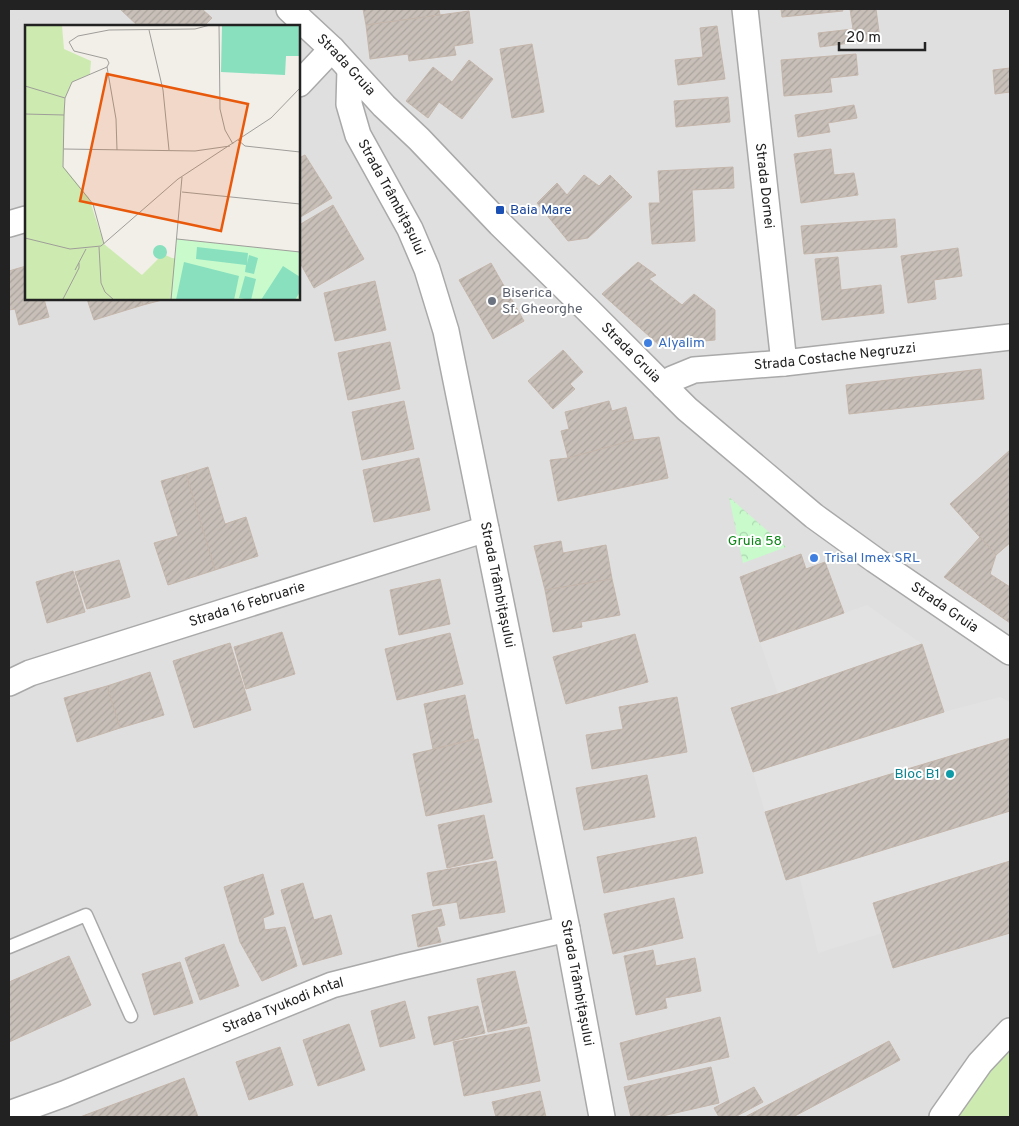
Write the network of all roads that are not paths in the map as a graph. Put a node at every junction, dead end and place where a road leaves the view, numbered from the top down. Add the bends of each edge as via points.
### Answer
1 (745, 9) edge
2 (297, 12) edge
3 (332, 48) junction
4 (350, 69) junction
5 (300, 83) edge
6 (25, 219) edge
7 (9, 224) edge
8 (1010, 338) edge
9 (784, 363) junction
10 (664, 386) junction
11 (486, 529) junction
12 (1010, 652) edge
13 (9, 683) edge
14 (567, 929) junction
15 (9, 947) edge
16 (131, 1016) dead end
17 (1010, 1031) edge
18 (9, 1114) edge
19 (602, 1117) edge
20 (942, 1117) edge

1 - 9 street, Strada Dornei
2 - 3 street, Strada Gruia
3 - 4 street, Strada Gruia
3 - 5 street
4 - 10 street, Strada Gruia via 500,224
4 - 11 street, Strada Trâmbițașului via 349,104 358,135 410,229 427,268 443,322
6 - 7 street
8 - 9 street, Strada Costache Negruzzi
9 - 10 street, Strada Costache Negruzzi via 694,370
10 - 12 street, Strada Gruia via 814,516
11 - 13 street, Strada 16 Februarie via 30,673
11 - 14 street, Strada Trâmbițașului
14 - 18 street, Strada Tyukodi Antal via 332,985
14 - 19 street, Strada Trâmbițașului
15 - 16 lane via 86,915
17 - 20 street via 980,1063

